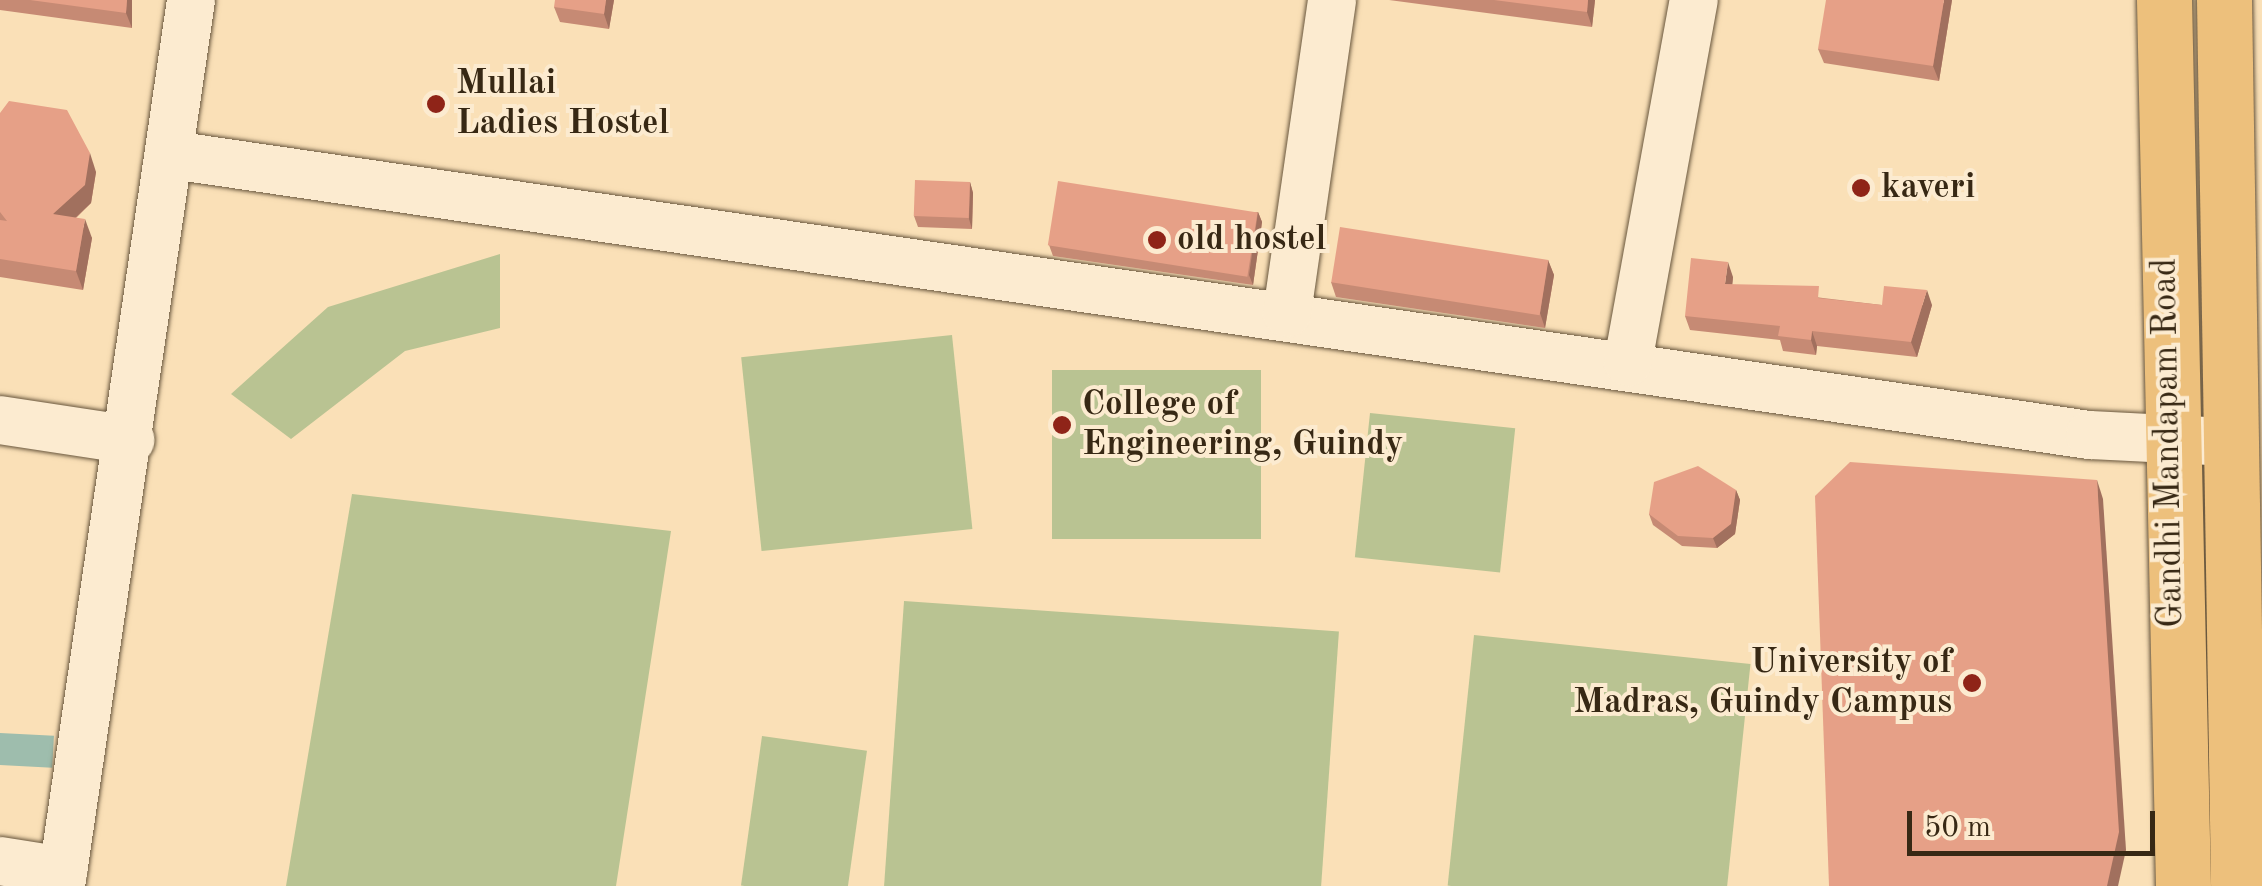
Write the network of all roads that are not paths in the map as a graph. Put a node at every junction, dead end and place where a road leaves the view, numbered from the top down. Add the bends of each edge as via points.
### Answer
1 (191, 0) edge
2 (1332, 0) edge
3 (1694, 0) edge
4 (2164, 0) edge
5 (2224, 0) edge
6 (172, 156) junction
7 (1287, 314) junction
8 (1628, 362) junction
9 (0, 420) edge
10 (130, 440) junction
11 (2230, 441) junction
12 (2166, 442) junction
13 (0, 861) edge
14 (62, 878) edge
15 (2183, 886) edge
16 (2238, 886) edge

1 - 6 lane
2 - 7 lane
3 - 8 lane
4 - 12 main road, Gandhi Mandapam Road
5 - 11 main road, Gandhi Mandapam Road
6 - 7 lane
6 - 10 lane
7 - 8 lane
8 - 12 lane
9 - 10 lane
10 - 14 lane
11 - 12 lane
11 - 16 main road, Gandhi Mandapam Road
12 - 15 main road, Gandhi Mandapam Road
13 - 14 lane

